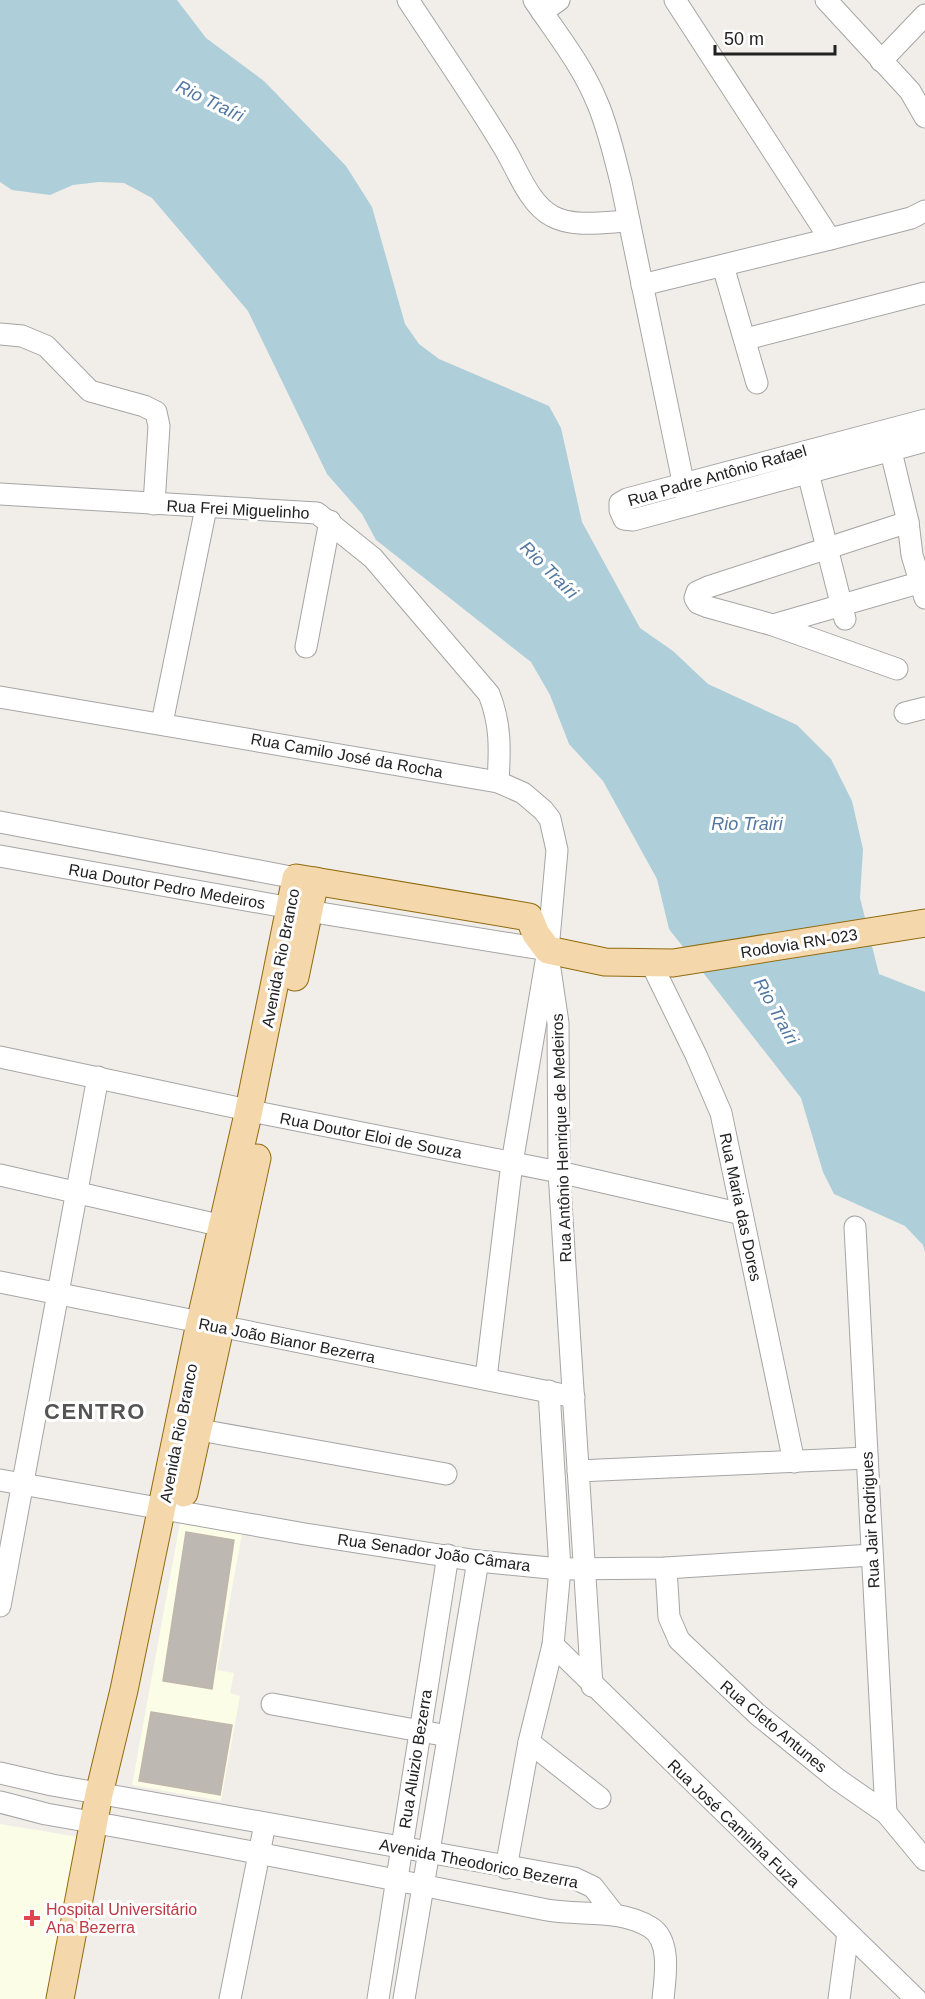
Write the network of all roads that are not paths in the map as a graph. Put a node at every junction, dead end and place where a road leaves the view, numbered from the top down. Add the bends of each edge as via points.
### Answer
1 (408, 0) edge
2 (675, 0) edge
3 (826, 0) edge
4 (545, 4) edge
5 (925, 15) edge
6 (881, 61) junction
7 (925, 117) edge
8 (925, 211) edge
9 (629, 221) junction
10 (830, 239) junction
11 (723, 266) junction
12 (642, 285) junction
13 (925, 293) edge
14 (0, 334) edge
15 (746, 339) junction
16 (757, 383) dead end
17 (925, 420) edge
18 (888, 440) junction
19 (925, 441) edge
20 (802, 452) junction
21 (808, 473) junction
22 (683, 484) junction
23 (0, 494) edge
24 (154, 504) junction
25 (688, 505) junction
26 (206, 508) junction
27 (330, 521) junction
28 (908, 522) junction
29 (826, 550) junction
30 (924, 591) edge
31 (843, 612) junction
32 (773, 625) junction
33 (798, 634) junction
34 (306, 647) dead end
35 (897, 669) dead end
36 (0, 697) edge
37 (162, 723) junction
38 (498, 782) junction
39 (0, 822) edge
40 (0, 856) edge
41 (306, 879) junction
42 (298, 910) junction
43 (925, 923) edge
44 (548, 950) junction
45 (662, 964) junction
46 (0, 1057) edge
47 (98, 1077) junction
48 (258, 1112) junction
49 (512, 1163) junction
50 (559, 1172) junction
51 (0, 1175) edge
52 (77, 1191) junction
53 (742, 1214) junction
54 (855, 1227) dead end
55 (232, 1228) junction
56 (0, 1282) edge
57 (58, 1295) junction
58 (210, 1325) junction
59 (486, 1378) junction
60 (549, 1391) junction
61 (574, 1396) junction
62 (189, 1428) junction
63 (867, 1458) junction
64 (794, 1462) junction
65 (578, 1471) junction
66 (446, 1474) dead end
67 (0, 1480) edge
68 (23, 1484) junction
69 (171, 1509) junction
70 (448, 1555) junction
71 (872, 1555) junction
72 (478, 1561) junction
73 (666, 1568) junction
74 (560, 1569) junction
75 (586, 1570) junction
76 (0, 1606) edge
77 (553, 1645) junction
78 (592, 1686) junction
79 (272, 1704) dead end
80 (418, 1731) junction
81 (448, 1736) junction
82 (530, 1742) junction
83 (0, 1773) edge
84 (107, 1795) junction
85 (600, 1798) dead end
86 (0, 1802) edge
87 (886, 1813) junction
88 (101, 1823) junction
89 (265, 1824) junction
90 (401, 1848) junction
91 (429, 1853) junction
92 (260, 1854) junction
93 (925, 1860) edge
94 (506, 1868) junction
95 (396, 1878) junction
96 (423, 1884) junction
97 (614, 1914) junction
98 (848, 1933) junction
99 (60, 1999) edge
100 (77, 1999) edge
101 (230, 1999) edge
102 (378, 1999) edge
103 (405, 1999) edge
104 (663, 1999) edge
105 (839, 1999) edge
106 (916, 1999) edge

1 - 9 street via 543,208 552,216 577,223
2 - 10 street
3 - 6 street
4 - 9 street via 598,103
5 - 6 street
6 - 7 street via 910,91
8 - 10 street
9 - 12 street
10 - 11 street
11 - 12 street
11 - 15 street
12 - 22 street
13 - 15 street
14 - 24 street via 22,336 46,346 90,392 156,412 159,426
15 - 16 street
17 - 18 street, Rua Padre Antônio Rafael
18 - 19 street, Rua Padre Antônio Rafael
18 - 20 street, Rua Padre Antônio Rafael
18 - 21 street, Rua Padre Antônio Rafael
18 - 28 street
20 - 21 street
20 - 22 street, Rua Padre Antônio Rafael
21 - 25 street, Rua Padre Antônio Rafael
21 - 29 street
22 - 25 street
22 - 25 street, Rua Padre Antônio Rafael via 623,501 620,510 624,519 630,521
23 - 24 street, Rua Frei Miguelinho
24 - 26 street, Rua Frei Miguelinho
26 - 27 street, Rua Frei Miguelinho via 303,510
26 - 37 street
27 - 34 street
27 - 38 street, Rua Frei Miguelinho via 373,558 489,694 499,727
28 - 29 street
28 - 30 street via 912,555
29 - 31 street
29 - 32 street via 697,592 698,603 728,615
30 - 31 street
31 - 32 street
31 - 33 street
32 - 33 street
33 - 35 street
36 - 37 street, Rua Camilo José da Rocha
37 - 38 street, Rua Camilo José da Rocha
38 - 44 street, Rua Camilo José da Rocha via 534,801 550,819 557,850
39 - 41 street, Rua Doutor Pedro Medeiros
40 - 42 street, Rua Doutor Pedro Medeiros
41 - 42 main road, Avenida Rio Branco
41 - 44 main road, Rua Doutor Pedro Medeiros via 529,917
42 - 44 street, Rua Doutor Pedro Medeiros
42 - 48 main road, Avenida Rio Branco
43 - 45 main road, Rodovia RN-023
44 - 45 main road, Rua Doutor Pedro Medeiros via 605,962
44 - 49 street, Rua Antônio Henrique de Medeiros
44 - 50 street, Rua Antônio Henrique de Medeiros via 558,1023
45 - 53 street, Rua Maria das Dores via 721,1113
46 - 47 street, Rua Doutor Eloi de Souza
47 - 48 street, Rua Doutor Eloi de Souza
47 - 52 street
48 - 49 street, Rua Doutor Eloi de Souza
48 - 55 main road, Avenida Rio Branco
49 - 50 street, Rua Doutor Eloi de Souza
49 - 59 street, Rua Antônio Henrique de Medeiros
50 - 53 street, Rua Doutor Eloi de Souza
50 - 61 street, Rua Antônio Henrique de Medeiros
51 - 52 street
52 - 55 street
52 - 57 street
53 - 64 street, Rua Maria das Dores
54 - 63 street, Rua Jair Rodrigues
55 - 58 main road, Avenida Rio Branco
56 - 57 street, Rua João Bianor Bezerra
57 - 58 street, Rua João Bianor Bezerra
57 - 68 street
58 - 59 street, Rua João Bianor Bezerra
58 - 62 main road, Avenida Rio Branco
59 - 60 street, Rua João Bianor Bezerra
60 - 61 street, Rua João Bianor Bezerra
60 - 74 street
61 - 65 street, Rua Antônio Henrique de Medeiros
62 - 66 street
62 - 69 main road, Avenida Rio Branco
63 - 64 street
63 - 71 street, Rua Jair Rodrigues
64 - 65 street
65 - 75 street, Rua Antônio Henrique de Medeiros
67 - 68 street, Rua Senador João Câmara
68 - 69 street, Rua Senador João Câmara
68 - 76 street
69 - 70 street, Rua Senador João Câmara
69 - 84 main road, Avenida Rio Branco via 141,1694
70 - 72 street, Rua Senador João Câmara
70 - 80 street, Rua Aluizio Bezerra
71 - 73 street, Rua Senador João Câmara
71 - 87 street, Rua Jair Rodrigues
72 - 74 street, Rua Senador João Câmara
72 - 81 street, Rua Aluizio Bezerra
73 - 75 street, Rua Senador João Câmara
73 - 87 street, Rua Cleto Antunes via 669,1617 679,1640 757,1714
74 - 75 street, Rua Senador João Câmara
74 - 77 street
75 - 78 street, Rua Antônio Henrique de Medeiros
77 - 78 street, Rua José Caminha Fuza
77 - 82 street
78 - 98 street, Rua José Caminha Fuza
79 - 80 street
80 - 81 street
80 - 90 street, Rua Aluizio Bezerra
81 - 91 street, Rua Aluizio Bezerra
82 - 85 street
82 - 94 street
83 - 84 street, Avenida Theodorico Bezerra
84 - 88 main road, Avenida Rio Branco
84 - 89 street, Avenida Theodorico Bezerra
86 - 88 street, Avenida Theodorico Bezerra
87 - 93 street, Rua Cleto Antunes
88 - 92 street, Avenida Theodorico Bezerra
88 - 99 main road, Avenida Rio Branco
88 - 100 main road, Avenida Rio Branco
89 - 90 street, Avenida Theodorico Bezerra
89 - 92 street
90 - 91 street, Avenida Theodorico Bezerra
90 - 95 street, Rua Aluizio Bezerra
91 - 94 street, Avenida Theodorico Bezerra
91 - 96 street, Rua Aluizio Bezerra
92 - 95 street, Avenida Theodorico Bezerra
92 - 101 street
94 - 97 street, Avenida Theodorico Bezerra via 584,1882 601,1894
95 - 96 street, Avenida Theodorico Bezerra
95 - 102 street, Rua Aluizio Bezerra
96 - 97 street, Avenida Theodorico Bezerra via 550,1910
96 - 103 street, Rua Aluizio Bezerra
97 - 104 street via 644,1924 663,1944
98 - 105 street
98 - 106 street, Rua José Caminha Fuza

